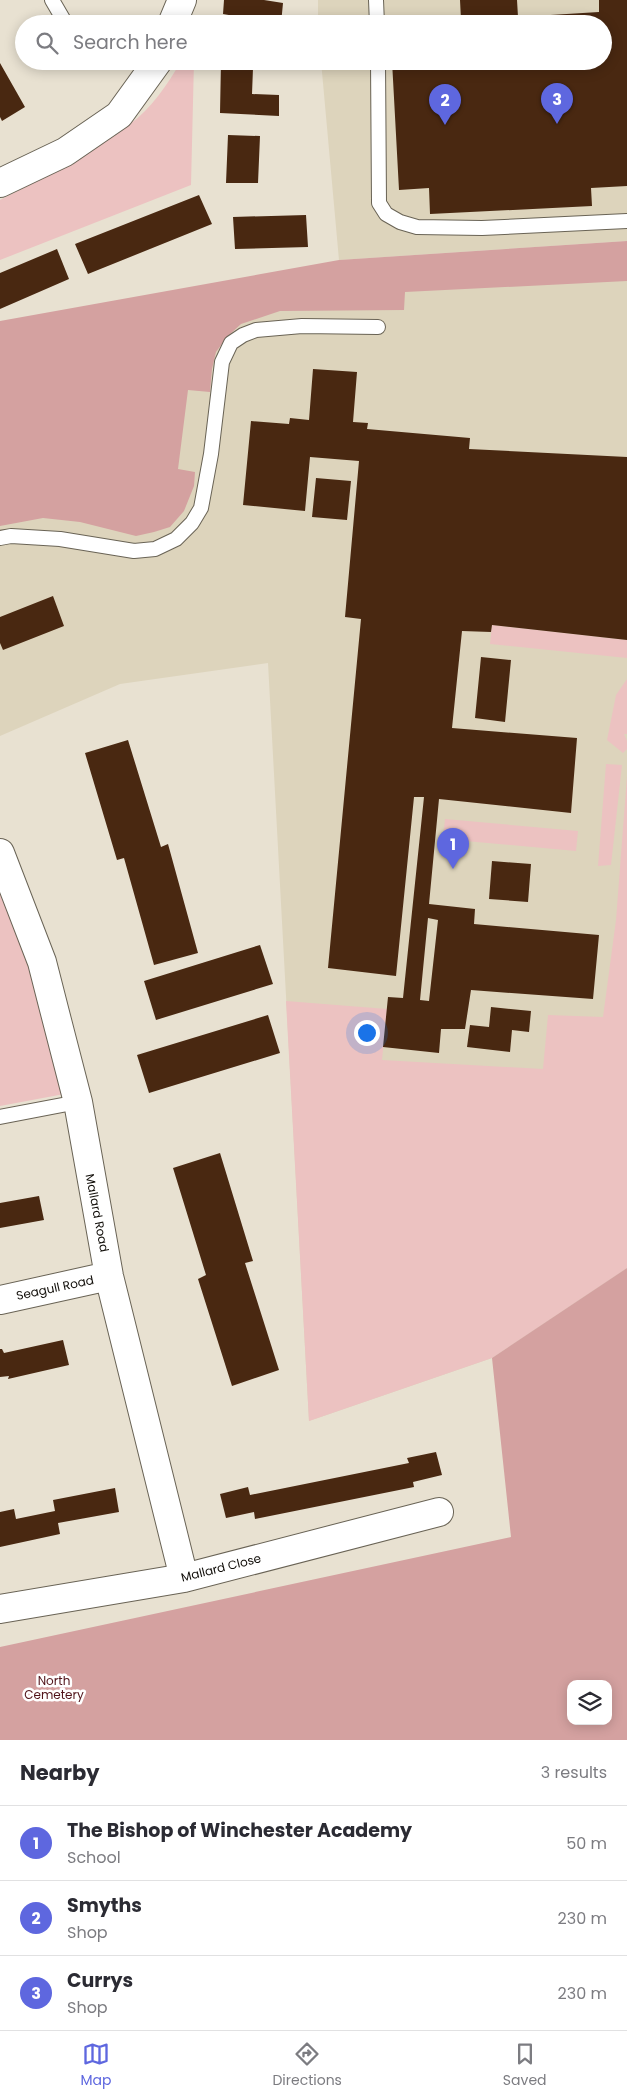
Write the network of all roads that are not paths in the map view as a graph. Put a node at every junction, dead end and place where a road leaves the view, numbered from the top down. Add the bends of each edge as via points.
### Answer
1 (52, 0) edge
2 (182, 0) edge
3 (376, 0) edge
4 (61, 15) edge
5 (176, 15) edge
6 (377, 15) edge
7 (152, 70) edge
8 (378, 70) edge
9 (0, 183) edge
10 (627, 221) edge
11 (378, 327) dead end
12 (0, 538) edge
13 (0, 853) edge
14 (78, 1102) junction
15 (0, 1117) edge
16 (109, 1276) junction
17 (0, 1300) edge
18 (439, 1512) dead end
19 (184, 1578) junction
20 (0, 1609) edge

1 - 4 lane
2 - 5 street
3 - 6 lane
7 - 9 street via 119,115 65,152
8 - 10 lane via 379,203 386,214 417,227 482,228
11 - 12 lane via 302,326 256,330 231,344 222,362 211,454 200,508 192,523 176,539 155,549 134,551 60,539
13 - 14 street, Mallard Road via 42,962
14 - 15 lane
14 - 16 street, Mallard Road
16 - 17 street, Seagull Road
16 - 19 street, Mallard Road
18 - 19 street, Mallard Close
19 - 20 street, Mallard Close

